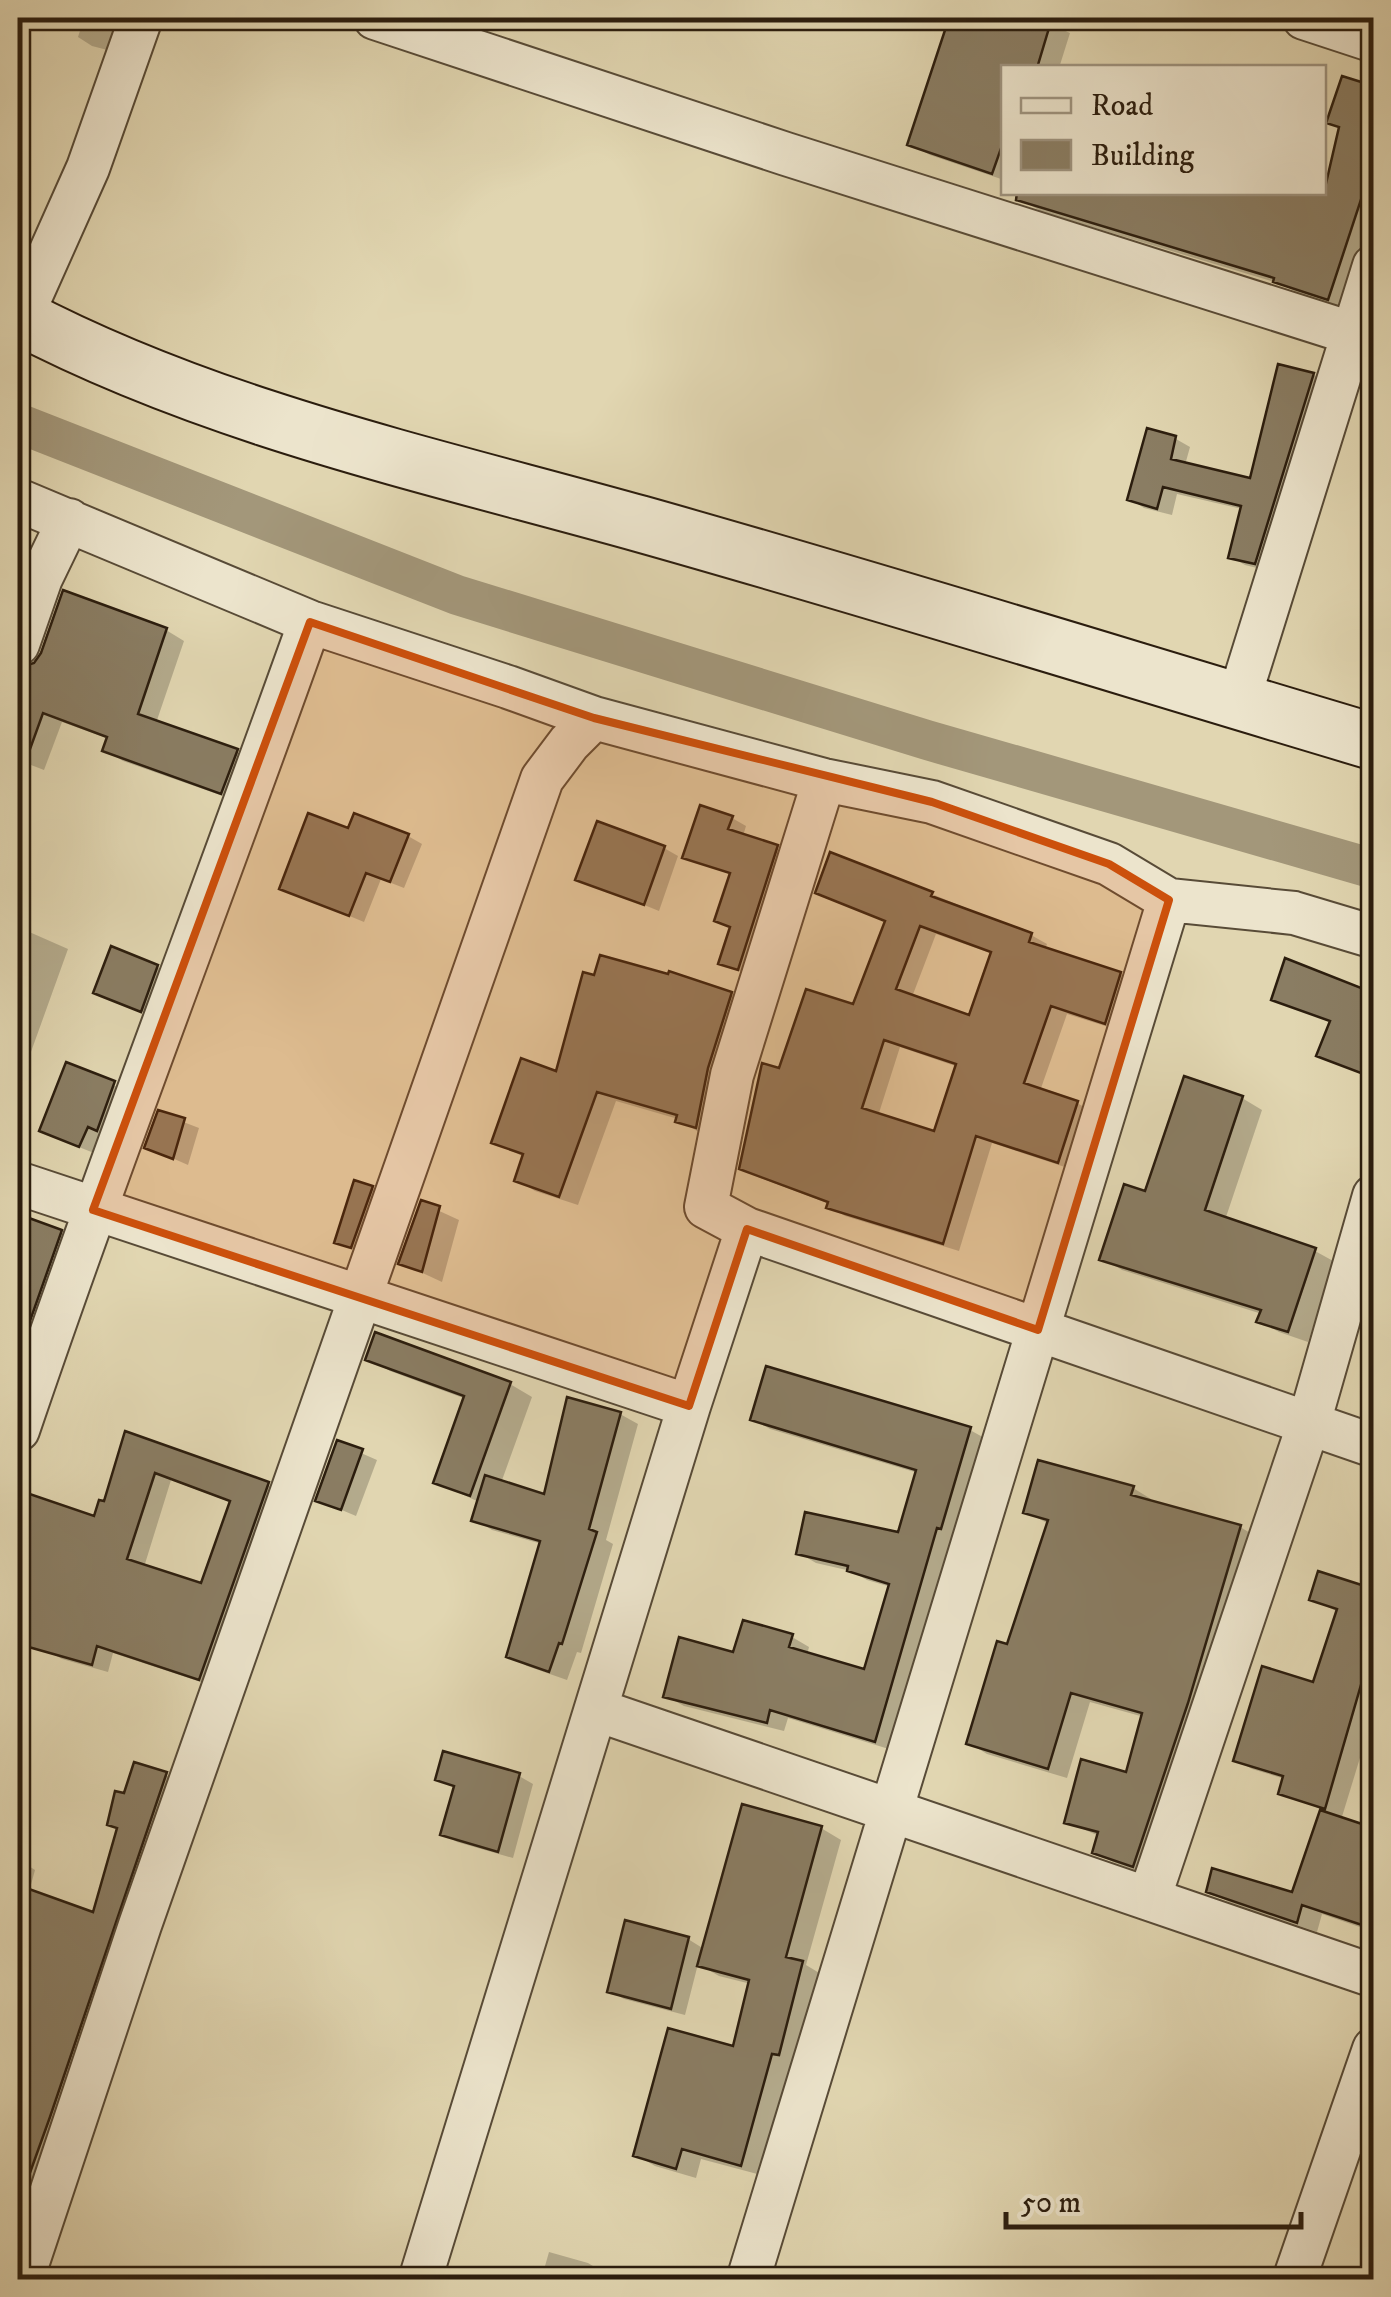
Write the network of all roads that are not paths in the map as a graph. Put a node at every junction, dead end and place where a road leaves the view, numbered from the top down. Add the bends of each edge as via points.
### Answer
1 (141, 18) edge
2 (375, 18) edge
3 (1304, 18) edge
4 (1374, 42) edge
5 (1374, 266) edge
6 (19, 317) edge
7 (1350, 334) junction
8 (18, 500) edge
9 (69, 520) junction
10 (310, 622) junction
11 (18, 644) edge
12 (1238, 702) junction
13 (594, 718) junction
14 (1374, 742) edge
15 (824, 780) junction
16 (1169, 900) junction
17 (1374, 937) edge
18 (18, 1183) edge
19 (1374, 1196) edge
20 (93, 1210) junction
21 (747, 1229) junction
22 (360, 1298) junction
23 (1038, 1330) junction
24 (689, 1406) junction
25 (1309, 1424) junction
26 (18, 1430) edge
27 (1374, 1446) edge
28 (598, 1710) junction
29 (891, 1810) junction
30 (1149, 1900) junction
31 (1374, 1976) edge
32 (1374, 2049) edge
33 (22, 2280) edge
34 (420, 2280) edge
35 (748, 2280) edge
36 (1294, 2280) edge

1 - 6 street via 88,168
2 - 7 street
3 - 4 street
5 - 7 street
6 - 12 street via 80,349 235,410
7 - 12 street
8 - 9 street
9 - 10 street
9 - 11 street
10 - 13 street
10 - 20 street
12 - 14 street
13 - 15 street
13 - 22 street via 542,778
15 - 16 street via 932,802 1109,864
15 - 21 street via 732,1076 706,1207
16 - 17 street via 1294,913
16 - 23 street
18 - 20 street
19 - 25 street
20 - 22 street
20 - 26 street
21 - 23 street
21 - 24 street
22 - 24 street
22 - 33 street
23 - 25 street
23 - 29 street
24 - 28 street
25 - 27 street
25 - 30 street
28 - 29 street
28 - 34 street
29 - 30 street
29 - 35 street
30 - 31 street
32 - 36 street

